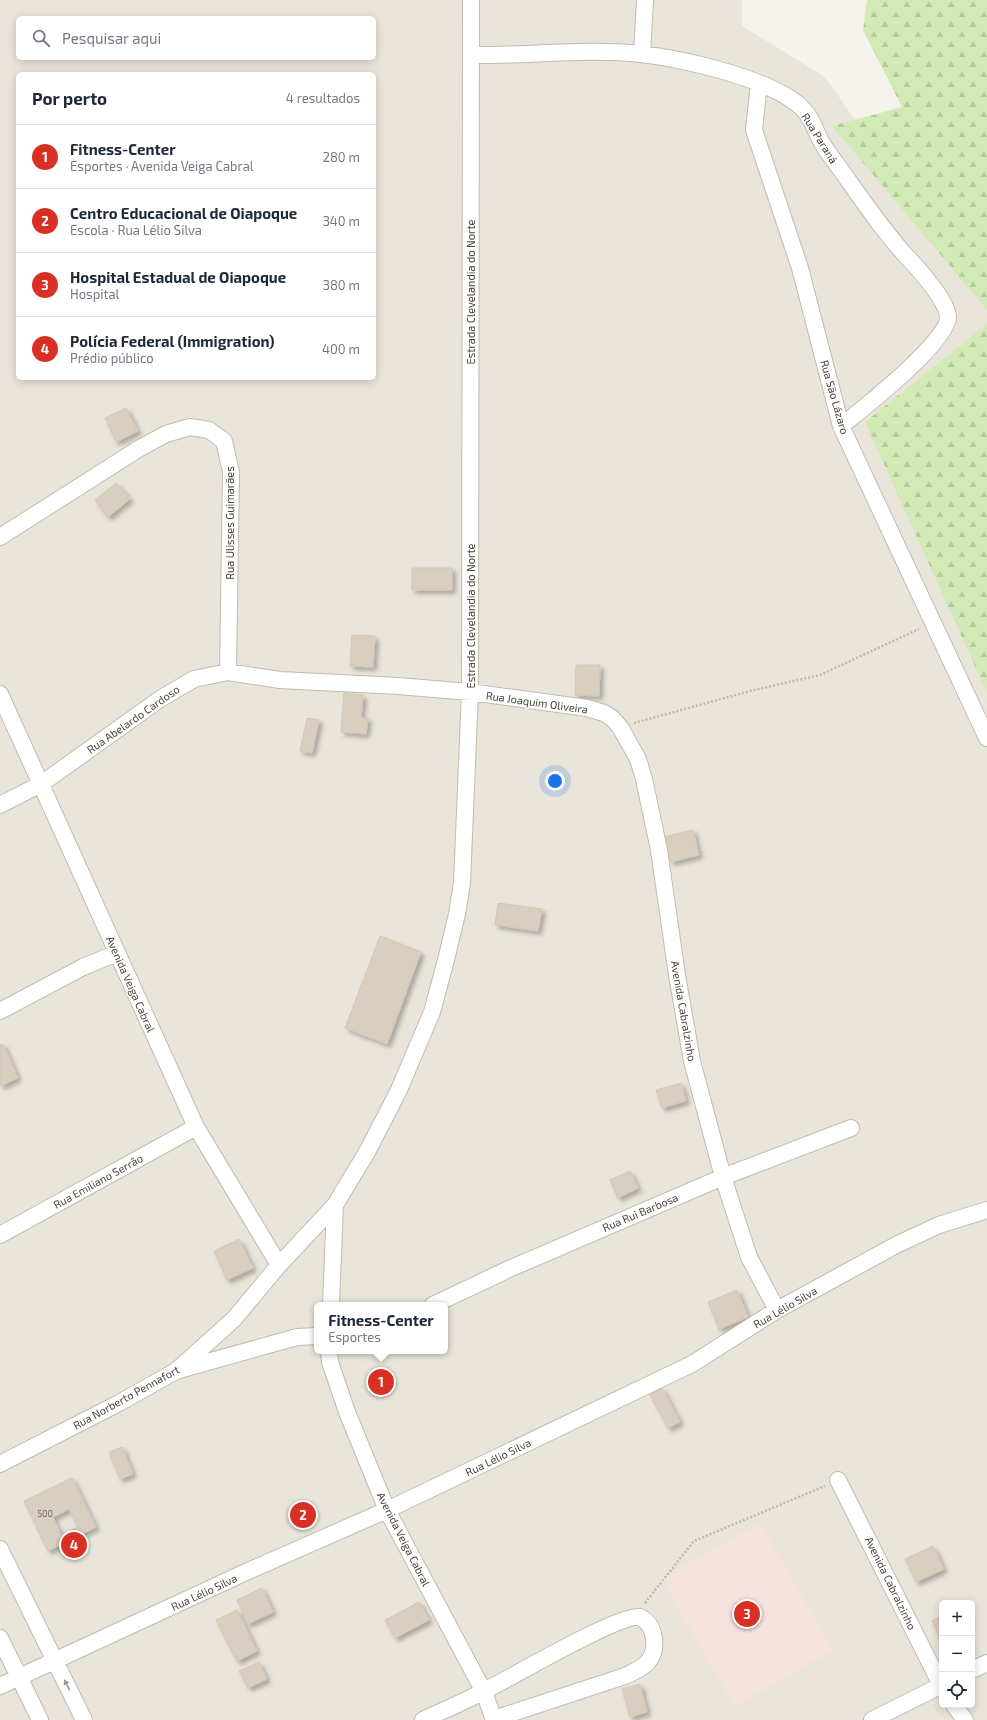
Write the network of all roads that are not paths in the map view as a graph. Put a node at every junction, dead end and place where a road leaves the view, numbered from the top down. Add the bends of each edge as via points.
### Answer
1 (470, 0) edge
2 (645, 0) edge
3 (642, 54) junction
4 (471, 55) junction
5 (760, 83) junction
6 (841, 426) junction
7 (0, 537) edge
8 (228, 672) junction
9 (470, 692) junction
10 (0, 694) edge
11 (604, 713) joint
12 (987, 738) edge
13 (41, 784) junction
14 (0, 805) edge
15 (117, 953) junction
16 (0, 1011) edge
17 (196, 1127) junction
18 (851, 1128) dead end
19 (723, 1177) junction
20 (335, 1205) junction
21 (987, 1210) edge
22 (0, 1235) edge
23 (279, 1265) junction
24 (330, 1302) edge
25 (439, 1302) edge
26 (777, 1310) junction
27 (314, 1336) edge
28 (329, 1354) edge
29 (176, 1371) junction
30 (0, 1464) edge
31 (838, 1480) road end
32 (387, 1510) junction
33 (0, 1550) edge
34 (0, 1638) edge
35 (55, 1661) junction
36 (987, 1663) edge
37 (975, 1669) edge
38 (19, 1678) junction
39 (939, 1680) edge
40 (0, 1686) edge
41 (939, 1687) edge
42 (484, 1692) junction
43 (956, 1708) edge
44 (40, 1720) edge
45 (84, 1720) edge
46 (423, 1720) edge
47 (494, 1720) edge
48 (872, 1720) edge
49 (965, 1720) edge

1 - 4 street, Estrada Clevelandia do Norte
2 - 3 street
3 - 4 street, Rua Paraná via 599,52
3 - 5 street, Rua Paraná via 696,65
4 - 9 street, Estrada Clevelandia do Norte
5 - 6 street, Rua São Lázaro via 754,130 800,268
5 - 6 street, Rua Paraná via 802,108 813,122 821,142 891,239 925,276 948,317 944,329 911,366
6 - 12 street, Rua São Lázaro
7 - 8 street, Rua Ulisses Guimarães via 166,434 190,427 215,433 224,441 231,472
8 - 9 street, Rua Abelardo Cardoso via 280,680
8 - 13 street, Rua Abelardo Cardoso via 194,679 160,699
9 - 11 street, Rua Joaquim Oliveira via 569,705
9 - 20 street, Estrada Clevelandia do Norte via 462,883 446,960 432,1012 398,1092 367,1152
10 - 13 street, Avenida Veiga Cabral
11 - 19 street, Avenida Cabralzinho via 620,727 638,759 644,779 659,850 692,1060
13 - 14 street, Rua Abelardo Cardoso
13 - 15 street, Avenida Veiga Cabral
15 - 16 street via 83,967
15 - 17 street, Avenida Veiga Cabral
17 - 22 street, Rua Emiliano Serrão
17 - 23 street, Avenida Veiga Cabral
18 - 19 street, Rua Rui Barbosa
19 - 25 street, Rua Rui Barbosa via 516,1266
19 - 26 street, Avenida Cabralzinho via 749,1257
20 - 23 street, Rua Norberto Pennafort
20 - 24 street
21 - 26 street, Rua Lélio Silva via 939,1226 898,1244
23 - 29 street, Rua Norberto Pennafort via 234,1319
26 - 32 street, Rua Lélio Silva via 692,1364
27 - 29 street via 298,1337
28 - 32 street, Avenida Veiga Cabral via 346,1412
29 - 30 street, Rua Norberto Pennafort
31 - 39 street, Avenida Cabralzinho
32 - 35 street, Rua Lélio Silva
32 - 42 street, Avenida Veiga Cabral
33 - 35 street
34 - 38 street
35 - 38 street, Rua Lélio Silva
45 -> 35 street
36 - 37 street
38 - 40 street, Rua Lélio Silva
38 - 44 street
41 - 48 street
42 - 46 street
42 - 47 street, Avenida Veiga Cabral
42 - 47 street via 570,1645 634,1616 644,1619 654,1636 651,1656 640,1668 625,1676
43 - 49 street

